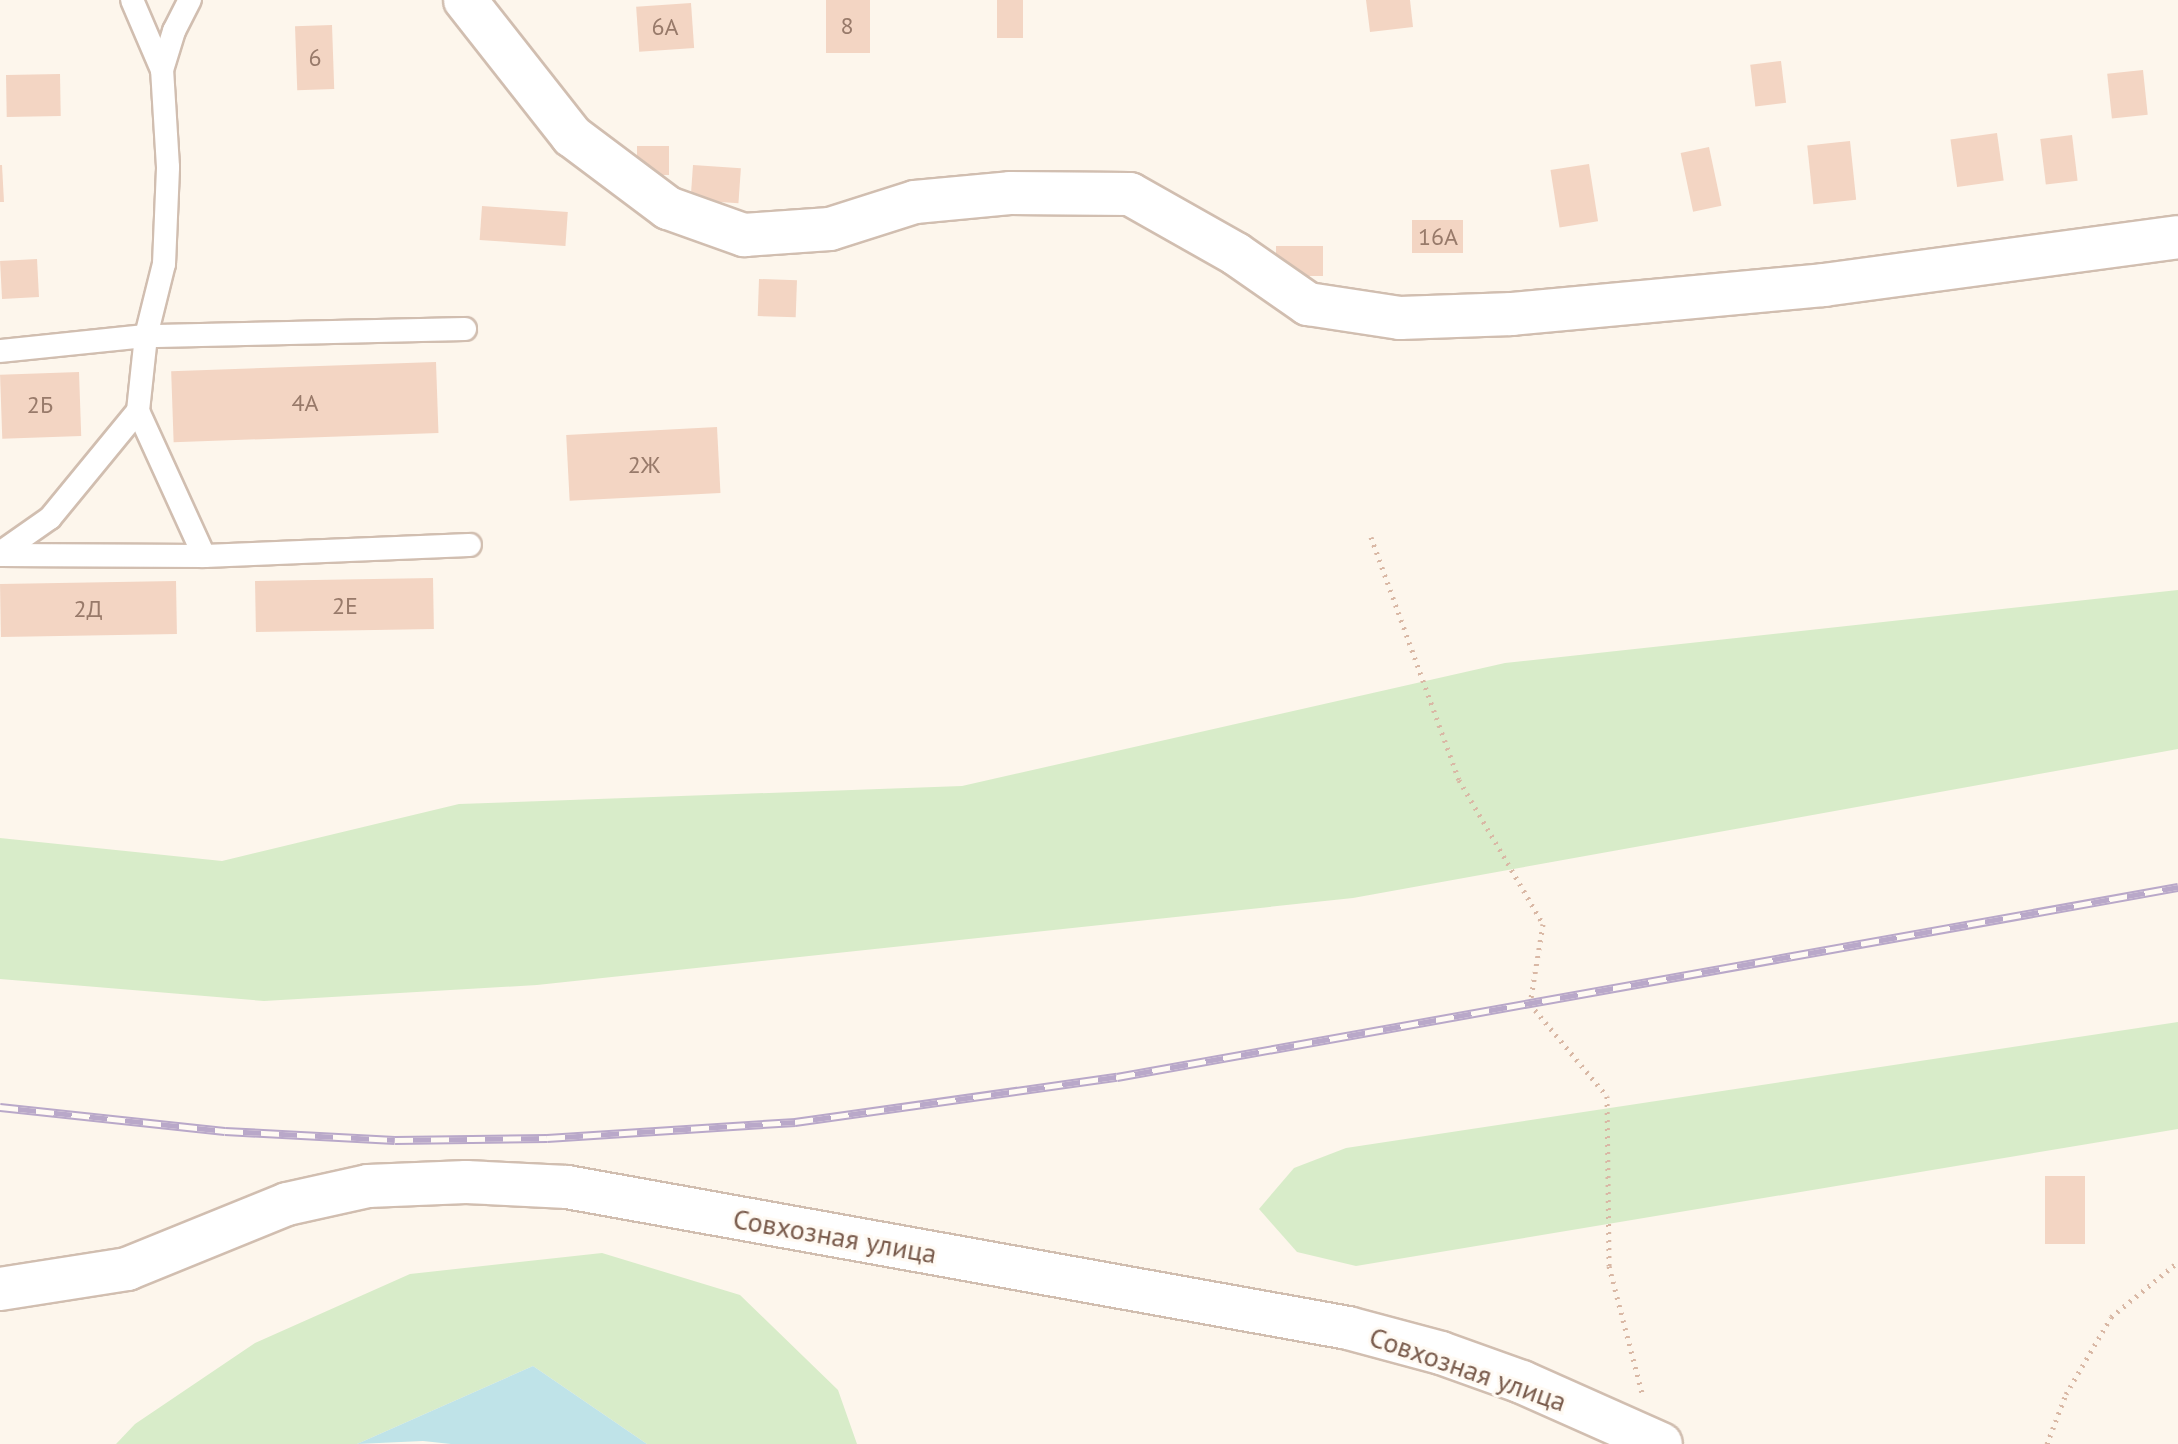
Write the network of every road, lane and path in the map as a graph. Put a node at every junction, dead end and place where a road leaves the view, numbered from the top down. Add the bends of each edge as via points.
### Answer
1 (132, 0) edge
2 (190, 0) edge
3 (465, 0) edge
4 (162, 70) junction
5 (2178, 237) edge
6 (465, 329) dead end
7 (146, 336) junction
8 (0, 351) edge
9 (138, 411) junction
10 (1371, 537) dead end
11 (470, 545) dead end
12 (0, 554) edge
13 (204, 556) junction
14 (2178, 1262) edge
15 (0, 1289) edge
16 (1658, 1442) edge
17 (2047, 1444) edge

1 - 4 lane
2 - 4 lane
3 - 5 street via 572,136 668,208 744,235 830,229 915,202 1010,193 1130,194 1236,254 1308,304 1400,318 1512,314 1824,285
4 - 7 lane via 168,167 164,264
6 - 7 lane
7 - 8 lane
7 - 9 lane
9 - 12 lane via 50,518
9 - 13 lane
10 - 16 path via 1459,780 1543,924 1530,1004 1607,1096 1609,1266
11 - 13 lane
12 - 13 lane
14 - 17 path via 2111,1317 2066,1394
15 - 16 street, Совхозная улица via 127,1269 287,1204 368,1186 466,1182 567,1187 1348,1328 1522,1382

